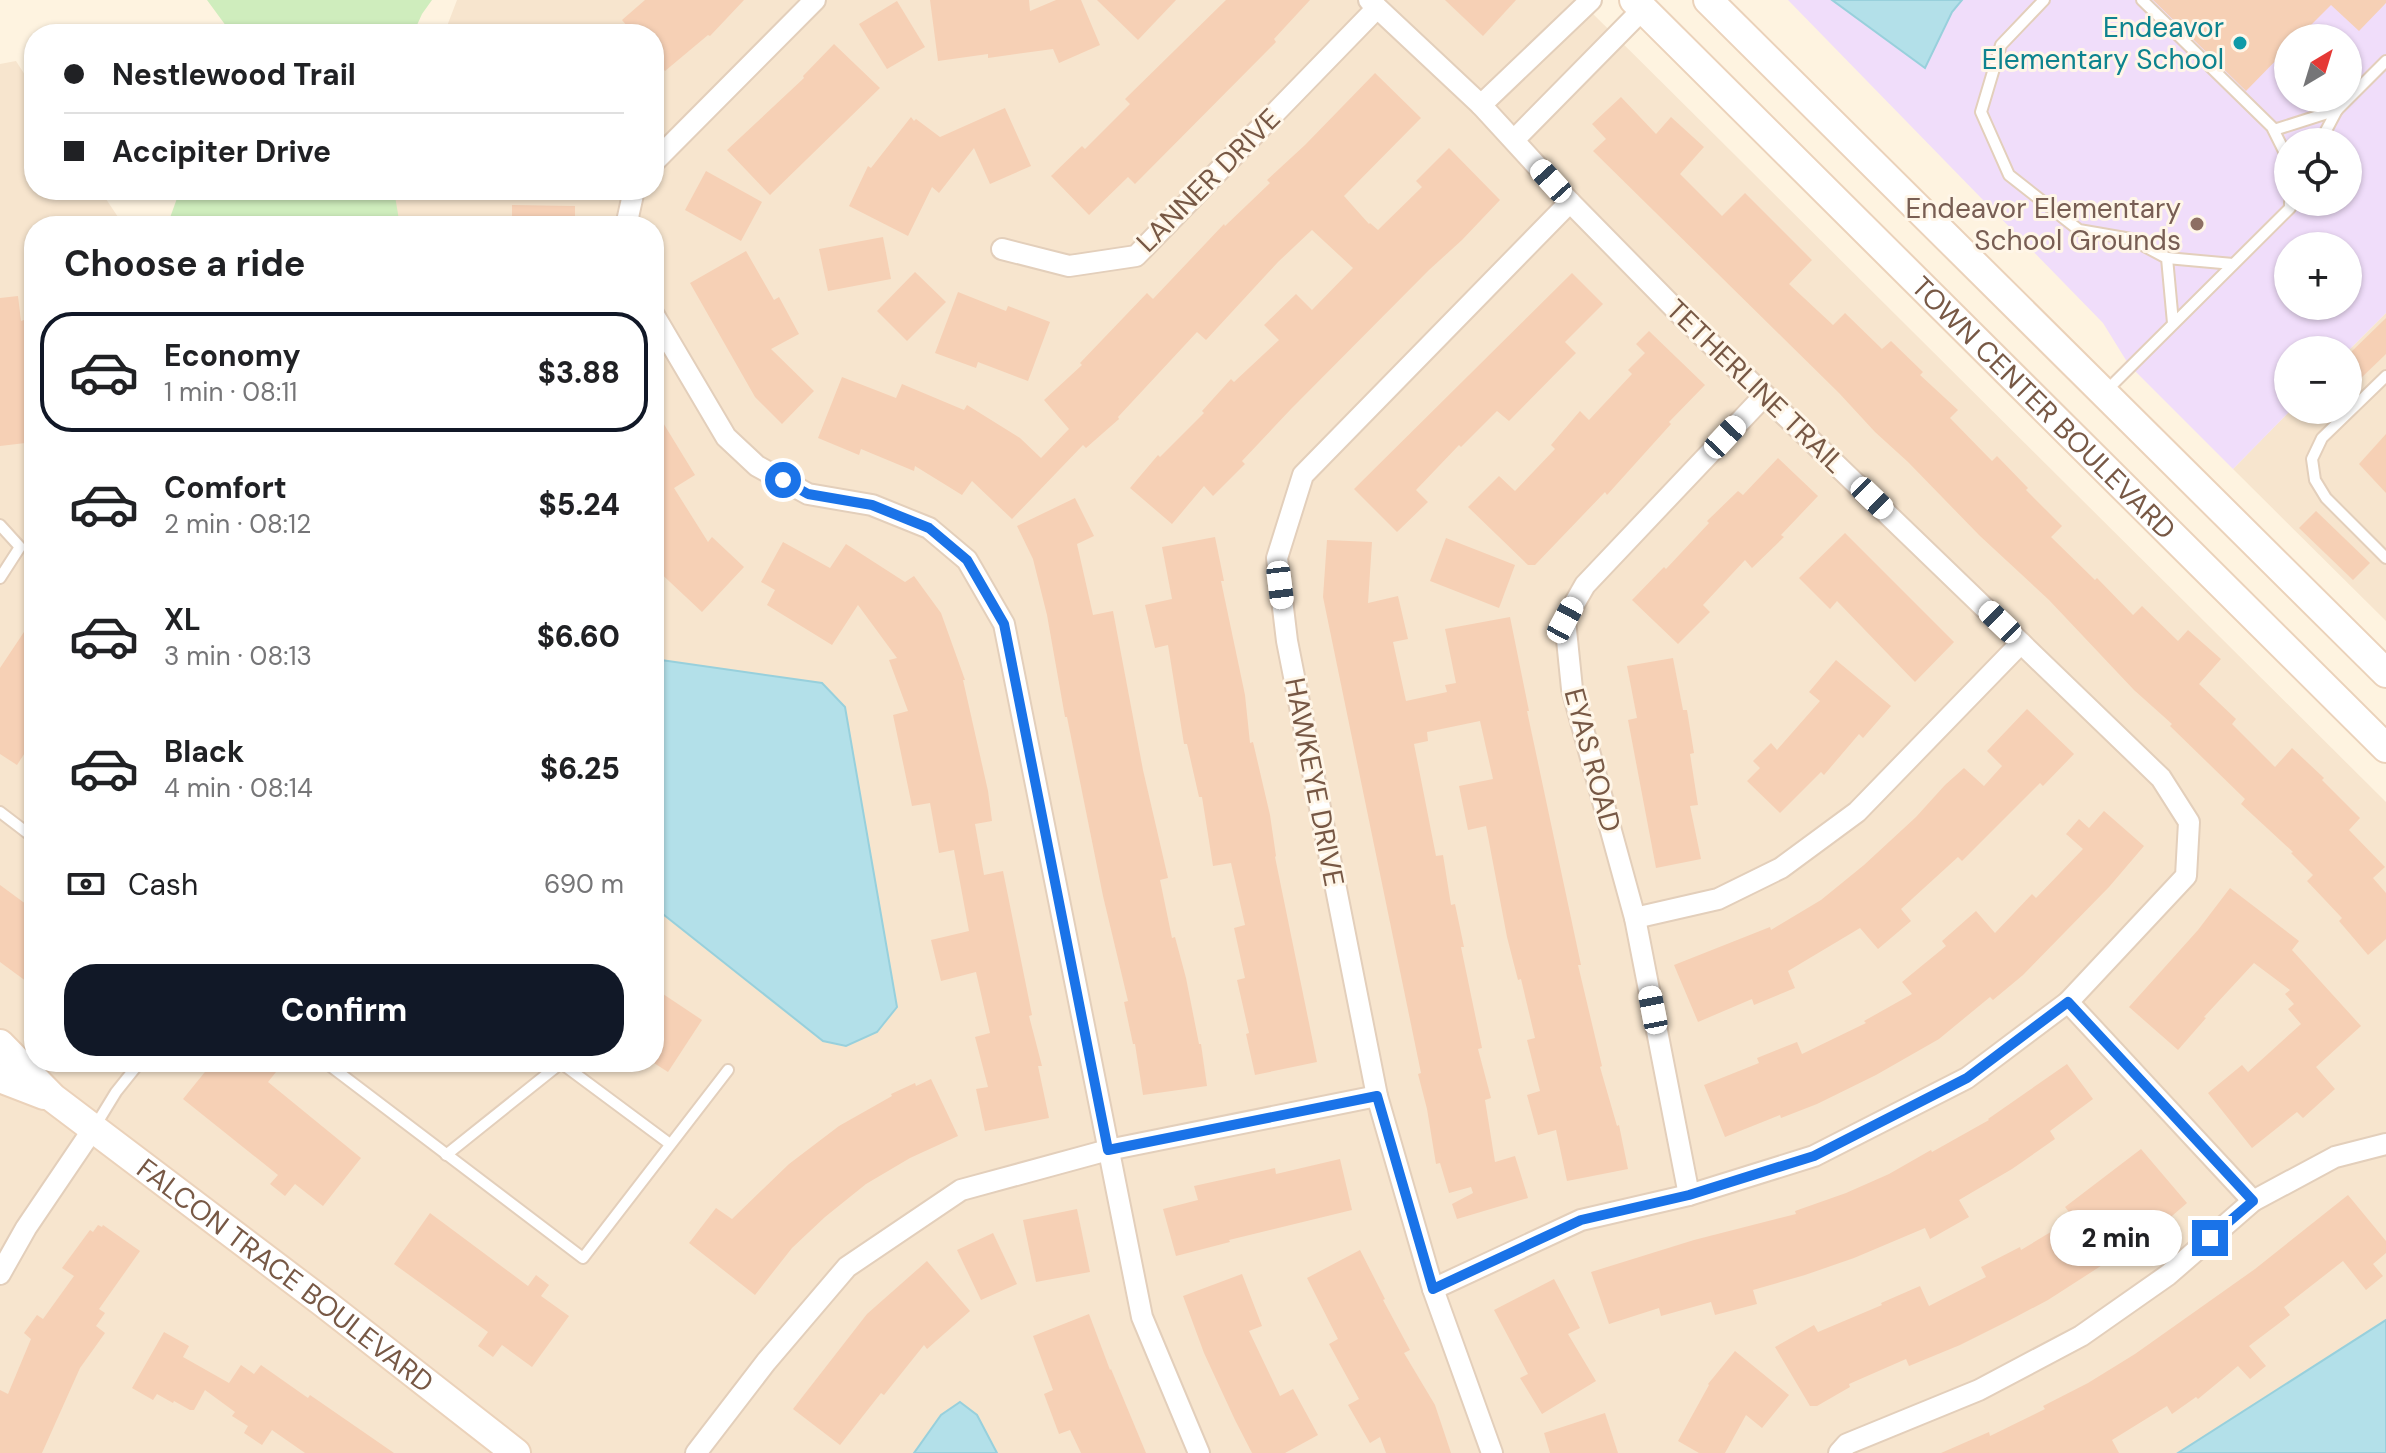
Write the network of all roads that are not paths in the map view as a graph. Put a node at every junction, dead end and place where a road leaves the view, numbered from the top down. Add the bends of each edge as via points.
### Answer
1 (815, 0) edge
2 (1591, 0) edge
3 (1708, 0) edge
4 (2044, 0) edge
5 (2142, 0) edge
6 (1643, 3) edge
7 (1373, 4) edge
8 (2386, 61) edge
9 (2362, 85) edge
10 (1481, 105) junction
11 (2331, 112) edge
12 (2280, 128) edge
13 (2274, 130) edge
14 (1514, 140) junction
15 (664, 152) edge
16 (1570, 202) junction
17 (2282, 216) edge
18 (1002, 249) dead end
19 (2167, 258) junction
20 (2233, 264) junction
21 (2173, 323) junction
22 (664, 332) edge
23 (2386, 376) edge
24 (2104, 393) junction
25 (1765, 395) junction
26 (0, 525) edge
27 (2386, 558) edge
28 (0, 578) edge
29 (2021, 643) junction
30 (2386, 673) edge
31 (2386, 748) edge
32 (0, 812) edge
33 (24, 830) edge
34 (1635, 918) junction
35 (2068, 1002) junction
36 (0, 1044) edge
37 (24, 1068) edge
38 (728, 1070) dead end
39 (27, 1072) edge
40 (132, 1072) edge
41 (338, 1072) edge
42 (550, 1072) edge
43 (573, 1072) edge
44 (0, 1078) edge
45 (1377, 1096) junction
46 (53, 1098) junction
47 (93, 1129) junction
48 (670, 1144) junction
49 (2386, 1144) edge
50 (1108, 1150) junction
51 (446, 1155) junction
52 (1689, 1195) junction
53 (2253, 1201) junction
54 (2, 1266) edge
55 (1433, 1289) junction
56 (516, 1453) edge
57 (696, 1453) edge
58 (1199, 1453) edge
59 (1492, 1453) edge
60 (1839, 1453) edge

1 - 15 street
2 - 10 street
3 - 24 main road, TOWN CENTER BOULEVARD
4 - 19 lane via 2001,45 1981,112 2009,175 2079,230 2131,239
5 - 13 lane
6 - 14 street
6 - 31 main road, TOWN CENTER BOULEVARD
7 - 10 street, TETHERLINE TRAIL
7 - 18 street, LANNER DRIVE via 1136,256 1069,266
8 - 9 lane
10 - 14 street, TETHERLINE TRAIL
11 - 12 lane
14 - 16 street, TETHERLINE TRAIL
16 - 25 street, TETHERLINE TRAIL
16 - 45 street, HAWKEYE DRIVE via 1303,475 1277,558 1287,641
17 - 20 lane
19 - 20 lane
19 - 21 lane
20 - 21 lane
21 - 24 lane
22 - 50 street via 726,437 757,466 808,494 872,505 929,528 967,560 1004,624
23 - 27 lane via 2322,438 2312,459 2315,480 2326,498
24 - 30 main road, TOWN CENTER BOULEVARD
25 - 29 street, TETHERLINE TRAIL
25 - 34 street, EYAS ROAD via 1585,585 1565,620 1572,689
26 - 28 lane via 20,547
29 - 34 street via 1857,812 1781,868 1718,899
29 - 35 street, TETHERLINE TRAIL via 2161,778 2189,822 2186,876
32 - 33 lane
34 - 52 street, EYAS ROAD
35 - 52 street, TETHERLINE TRAIL via 1967,1078 1814,1156
35 - 53 street
36 - 37 main road, FALCON TRACE BOULEVARD
38 - 48 lane
39 - 46 main road, FALCON TRACE BOULEVARD
40 - 47 lane
41 - 51 lane
42 - 51 lane
43 - 48 lane
44 - 46 main road, FALCON TRACE BOULEVARD
45 - 50 street
45 - 55 street, HAWKEYE DRIVE
46 - 47 main road, FALCON TRACE BOULEVARD
47 - 54 street
47 - 56 main road, FALCON TRACE BOULEVARD
48 - 51 lane via 583,1258
49 - 53 street via 2335,1157
50 - 57 street via 961,1190 847,1267
50 - 58 street via 1142,1317
52 - 55 street, TETHERLINE TRAIL via 1581,1220
53 - 60 street via 2168,1275 2081,1336 1979,1390 1847,1444
55 - 59 street, HAWKEYE DRIVE

